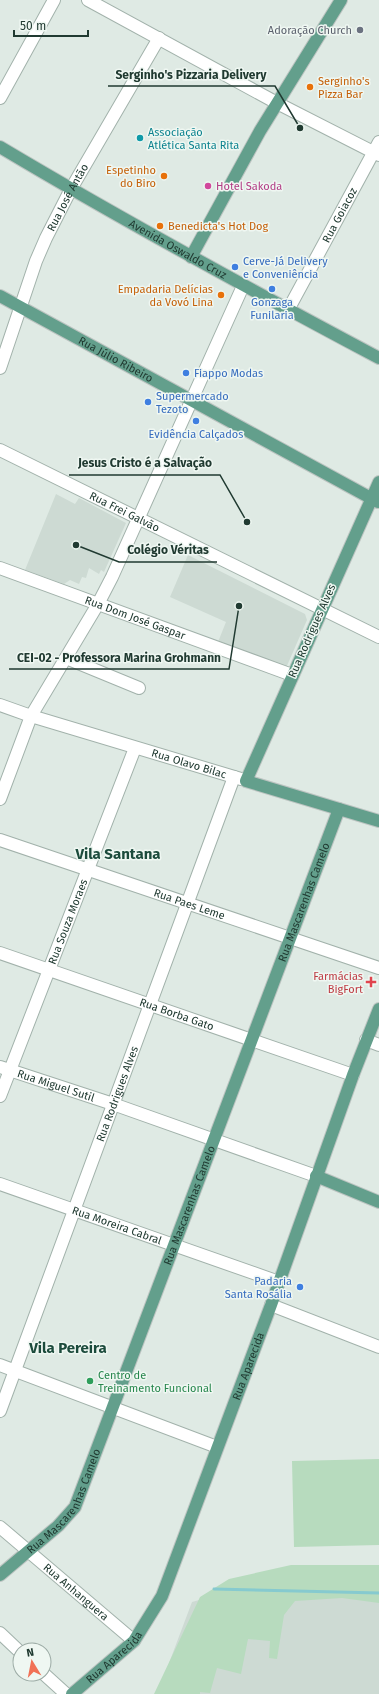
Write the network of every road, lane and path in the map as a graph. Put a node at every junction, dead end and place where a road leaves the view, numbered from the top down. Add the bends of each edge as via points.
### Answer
1 (54, 0) edge
2 (341, 0) edge
3 (94, 1) edge
4 (159, 38) junction
5 (0, 98) edge
6 (277, 103) junction
7 (0, 147) edge
8 (377, 150) edge
9 (71, 189) junction
10 (191, 257) junction
11 (242, 286) junction
12 (0, 296) edge
13 (21, 307) junction
14 (288, 310) junction
15 (379, 358) edge
16 (0, 368) edge
17 (191, 400) junction
18 (0, 450) edge
19 (379, 482) edge
20 (375, 501) edge
21 (139, 518) junction
22 (0, 568) edge
23 (98, 604) junction
24 (321, 608) junction
25 (379, 637) edge
26 (66, 658) junction
27 (292, 675) junction
28 (139, 688) dead end
29 (0, 705) edge
30 (31, 716) junction
31 (135, 748) junction
32 (240, 779) junction
33 (0, 799) edge
34 (339, 809) junction
35 (379, 821) edge
36 (0, 840) edge
37 (87, 870) junction
38 (187, 904) junction
39 (290, 938) junction
40 (0, 953) edge
41 (379, 968) edge
42 (49, 970) junction
43 (150, 1005) junction
44 (379, 1009) edge
45 (252, 1040) junction
46 (366, 1040) junction
47 (379, 1045) edge
48 (5, 1068) edge
49 (352, 1075) junction
50 (0, 1096) edge
51 (113, 1104) junction
52 (214, 1140) junction
53 (316, 1176) junction
54 (0, 1184) edge
55 (379, 1202) edge
56 (74, 1210) junction
57 (175, 1245) junction
58 (279, 1282) junction
59 (271, 1304) junction
60 (379, 1347) edge
61 (0, 1365) edge
62 (15, 1370) junction
63 (114, 1408) junction
64 (0, 1411) edge
65 (216, 1447) junction
66 (0, 1528) edge
67 (27, 1552) junction
68 (0, 1575) edge
69 (0, 1633) edge
70 (134, 1641) junction
71 (12, 1644) edge
72 (52, 1681) edge
73 (66, 1694) edge
74 (72, 1694) edge

1 - 5 street
2 - 6 main road
3 - 4 street
4 - 6 street
4 - 9 street, Rua José Antão
6 - 8 street
6 - 10 main road
7 - 9 main road, Avenida Oswaldo Cruz
8 - 14 street, Rua Goiacoz
9 - 10 main road, Avenida Oswaldo Cruz
9 - 13 street, Rua José Antão via 38,255
10 - 11 main road, Avenida Oswaldo Cruz
11 - 14 main road, Avenida Oswaldo Cruz
11 - 17 street
12 - 13 main road, Rua Júlio Ribeiro
13 - 16 street, Rua José Antão
13 - 17 main road, Rua Júlio Ribeiro
14 - 15 main road, Avenida Oswaldo Cruz
17 - 20 main road, Rua Júlio Ribeiro
17 - 21 street
18 - 21 street, Rua Frei Galvão
19 - 20 main road, Rua Rodrigues Alves
20 - 24 main road, Rua Rodrigues Alves
21 - 23 street
21 - 24 street, Rua Frei Galvão
22 - 23 street, Rua Dom José Gaspar
23 - 26 street
23 - 27 street, Rua Dom José Gaspar
24 - 25 street, Rua Frei Galvão
24 - 27 main road, Rua Rodrigues Alves
26 - 28 street
26 - 30 street
27 - 32 main road, Rua Rodrigues Alves
29 - 30 street, Rua Olavo Bilac
30 - 31 street, Rua Olavo Bilac
30 - 33 street
31 - 32 street, Rua Olavo Bilac
31 - 37 street, Rua Souza Moraes
32 - 34 main road, Rua Olavo Bilac
32 - 38 street, Rua Rodrigues Alves
34 - 35 main road, Rua Olavo Bilac
34 - 39 main road, Rua Mascarenhas Camelo
36 - 37 street, Rua Paes Leme
37 - 38 street, Rua Paes Leme
37 - 42 street, Rua Souza Moraes
38 - 39 street, Rua Paes Leme
38 - 43 street, Rua Rodrigues Alves
39 - 41 street, Rua Paes Leme
39 - 45 main road, Rua Mascarenhas Camelo
40 - 42 street, Rua Borba Gato
42 - 43 street, Rua Borba Gato
42 - 48 street, Rua Souza Moraes
43 - 45 street, Rua Borba Gato
43 - 51 street, Rua Rodrigues Alves
44 - 46 main road, Rua Aparecida
45 - 49 street, Rua Borba Gato
45 - 52 main road, Rua Mascarenhas Camelo
46 - 47 street
46 - 49 main road, Rua Aparecida
48 - 50 street, Rua Souza Moraes
48 - 51 street, Rua Miguel Sutil
49 - 53 main road, Rua Aparecida
51 - 52 street, Rua Miguel Sutil
51 - 56 street, Rua Rodrigues Alves
52 - 53 street, Rua Miguel Sutil
52 - 57 main road, Rua Mascarenhas Camelo
53 - 55 main road
53 - 58 main road, Rua Aparecida
54 - 56 street, Rua Moreira Cabral
56 - 57 street, Rua Moreira Cabral
56 - 62 street, Rua Rodrigues Alves
57 - 58 street, Rua Moreira Cabral
57 - 63 main road, Rua Mascarenhas Camelo
58 - 59 main road, Rua Aparecida
59 - 60 street
59 - 65 main road, Rua Aparecida
61 - 62 street
62 - 63 street
62 - 64 street, Rua Rodrigues Alves
63 - 65 street
63 - 67 main road, Rua Mascarenhas Camelo via 75,1506 58,1526
65 - 70 main road, Rua Aparecida via 162,1596
66 - 67 street, Rua Anhanguera
67 - 68 main road, Rua Mascarenhas Camelo
67 - 70 street, Rua Anhanguera
69 - 71 street
70 - 74 main road, Rua Aparecida
72 - 73 street

